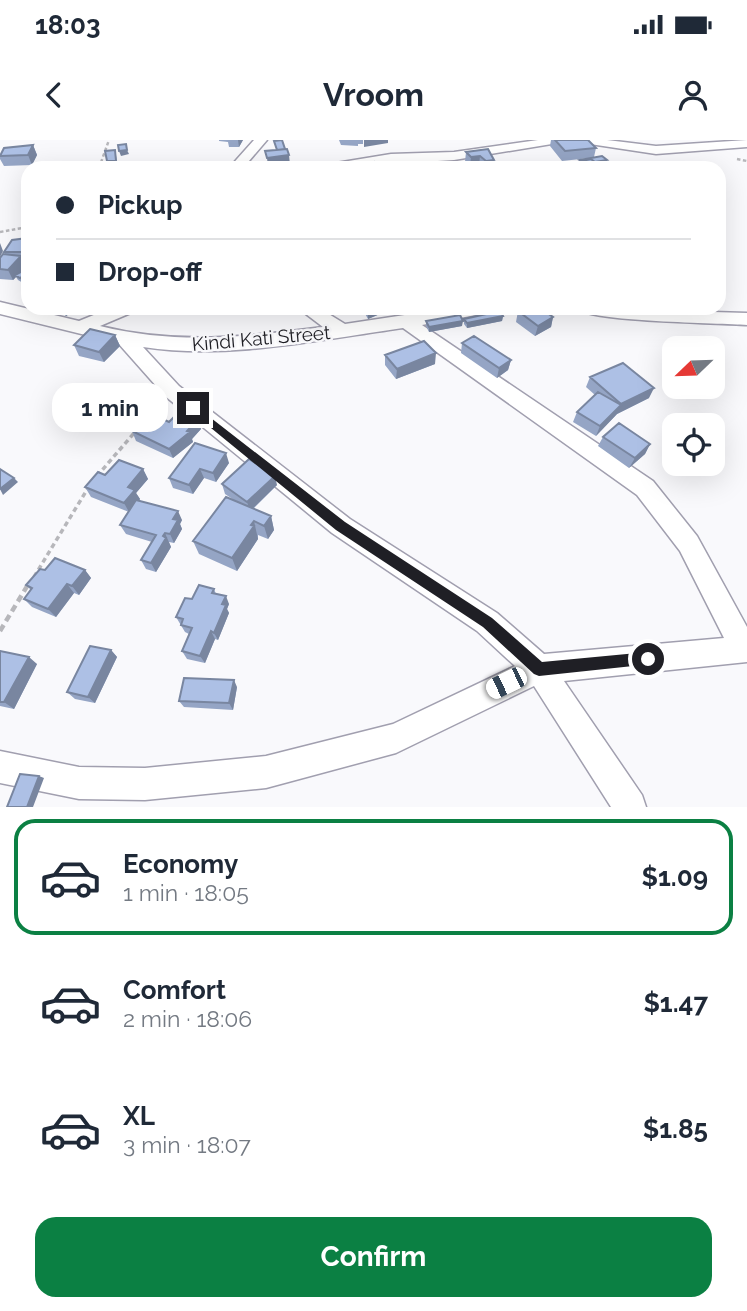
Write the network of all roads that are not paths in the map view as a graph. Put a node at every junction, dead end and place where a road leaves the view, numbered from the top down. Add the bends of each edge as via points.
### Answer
1 (261, 140) edge
2 (565, 140) edge
3 (576, 140) edge
4 (747, 143) edge
5 (242, 161) edge
6 (373, 161) edge
7 (21, 299) edge
8 (3, 309) edge
9 (21, 314) edge
10 (27, 315) edge
11 (110, 315) edge
12 (318, 315) edge
13 (666, 315) edge
14 (414, 316) edge
15 (747, 319) edge
16 (79, 328) junction
17 (341, 330) junction
18 (124, 338) junction
19 (745, 649) edge
20 (539, 669) junction
21 (0, 767) edge
22 (630, 807) edge

1 - 5 street
2 - 6 street via 454,156
3 - 4 street via 656,150
7 - 8 street
8 - 9 street, Kindi Kati Street
10 - 16 street, Kindi Kati Street
11 - 16 street
12 - 17 street
13 - 15 street
14 - 17 street, Kindi Kati Street
14 - 19 street via 665,507
16 - 18 street, Kindi Kati Street
17 - 18 street, Kindi Kati Street via 209,345
18 - 20 street via 172,391 341,526 487,622
19 - 20 street
20 - 21 street via 396,738 266,772 145,784 79,783
20 - 22 street

